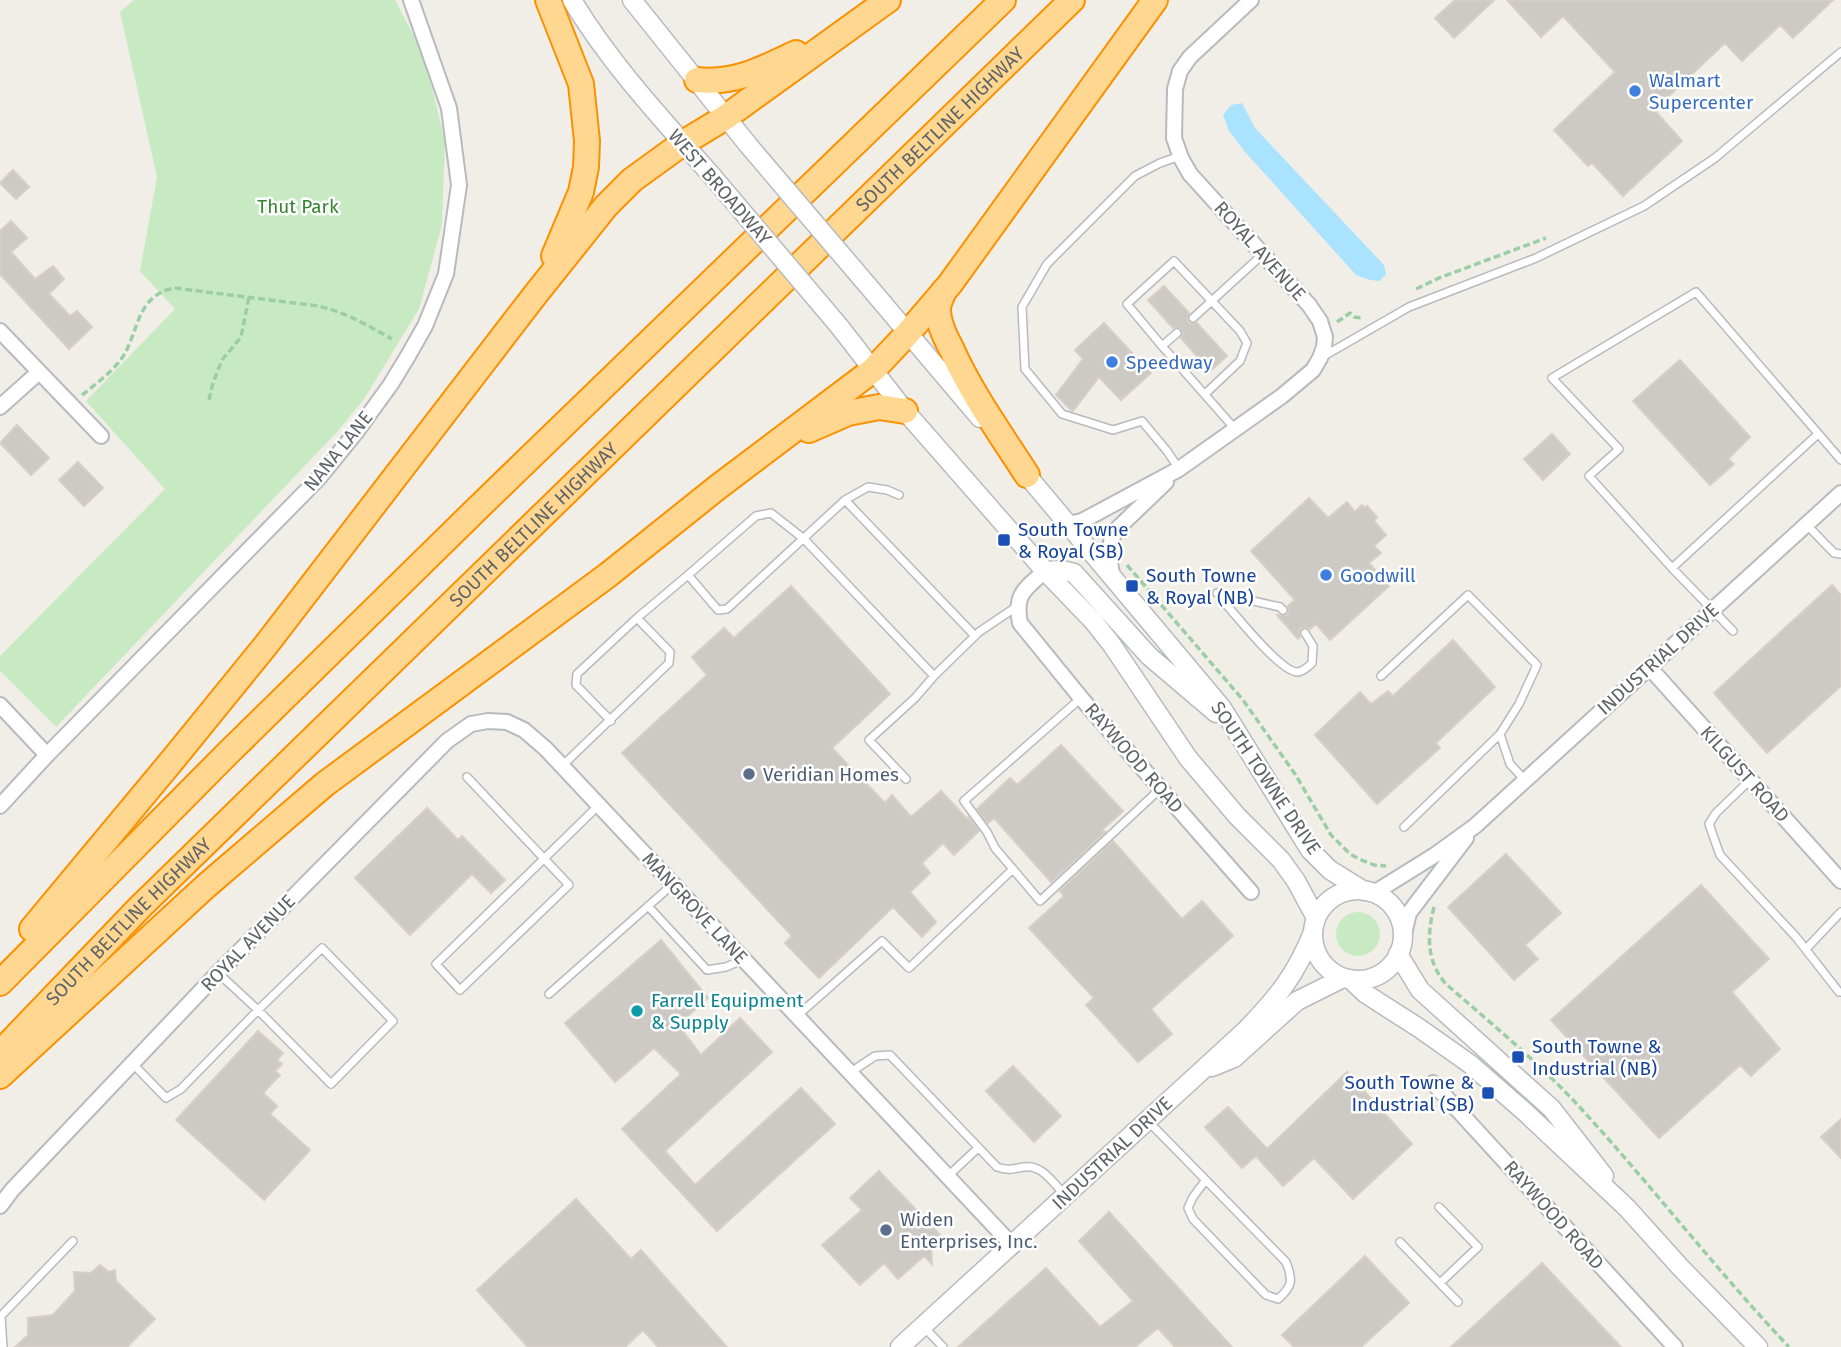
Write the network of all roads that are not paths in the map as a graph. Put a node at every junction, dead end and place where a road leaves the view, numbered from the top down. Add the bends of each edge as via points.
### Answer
1 (411, 0) edge
2 (548, 0) edge
3 (572, 0) edge
4 (632, 0) edge
5 (888, 0) edge
6 (1003, 0) edge
7 (1072, 0) edge
8 (1155, 0) edge
9 (1251, 0) edge
10 (856, 24) junction
11 (1841, 52) edge
12 (697, 80) junction
13 (726, 117) junction
14 (683, 143) junction
15 (1180, 156) junction
16 (1263, 254) junction
17 (944, 291) junction
18 (535, 295) junction
19 (1211, 301) junction
20 (1193, 318) dead end
21 (0, 331) edge
22 (908, 333) junction
23 (1177, 333) dead end
24 (1162, 346) junction
25 (1321, 358) junction
26 (873, 370) junction
27 (39, 372) junction
28 (1205, 394) junction
29 (0, 407) edge
30 (905, 411) junction
31 (1236, 429) junction
32 (1818, 434) junction
33 (101, 436) dead end
34 (773, 446) junction
35 (1841, 460) edge
36 (1179, 469) junction
37 (1027, 475) junction
38 (1841, 493) edge
39 (899, 495) dead end
40 (845, 500) junction
41 (1068, 524) junction
42 (1806, 524) junction
43 (804, 539) junction
44 (1841, 554) edge
45 (1672, 568) junction
46 (1045, 571) junction
47 (688, 575) junction
48 (1113, 578) junction
49 (1217, 593) dead end
50 (1224, 602) dead end
51 (1016, 607) junction
52 (1713, 609) junction
53 (1283, 610) dead end
54 (637, 618) junction
55 (1732, 631) dead end
56 (1306, 633) dead end
57 (975, 636) junction
58 (1649, 667) junction
59 (934, 676) junction
60 (1381, 676) dead end
61 (1081, 698) junction
62 (0, 705) edge
63 (611, 721) junction
64 (518, 727) joint
65 (1235, 729) junction
66 (1500, 734) junction
67 (47, 755) junction
68 (562, 766) junction
69 (467, 777) dead end
70 (906, 779) dead end
71 (1525, 780) junction
72 (1750, 780) junction
73 (1161, 789) junction
74 (598, 805) junction
75 (0, 806) edge
76 (1475, 826) junction
77 (1404, 827) dead end
78 (544, 859) junction
79 (1013, 869) junction
80 (1841, 881) edge
81 (673, 884) junction
82 (1251, 892) dead end
83 (1369, 892) junction
84 (648, 906) junction
85 (1841, 912) edge
86 (1315, 925) junction
87 (1400, 948) junction
88 (1806, 949) junction
89 (744, 959) junction
90 (0, 967) edge
91 (218, 973) junction
92 (1347, 978) junction
93 (0, 983) edge
94 (1841, 992) edge
95 (549, 994) dead end
96 (258, 1010) junction
97 (797, 1016) junction
98 (0, 1053) edge
99 (132, 1063) junction
100 (850, 1073) junction
101 (1199, 1073) junction
102 (0, 1076) edge
103 (1433, 1083) dead end
104 (1147, 1121) junction
105 (978, 1148) junction
106 (948, 1176) junction
107 (1205, 1181) junction
108 (1066, 1196) junction
109 (0, 1206) edge
110 (1439, 1207) dead end
111 (1627, 1208) junction
112 (73, 1241) dead end
113 (1400, 1242) dead end
114 (1013, 1246) junction
115 (1440, 1283) junction
116 (1458, 1302) dead end
117 (924, 1326) junction
118 (3, 1347) edge
119 (901, 1347) edge
120 (943, 1347) edge
121 (1675, 1347) edge
122 (1758, 1347) edge

1 - 67 street, NANA LANE via 449,108 459,185 446,274 425,326 391,384 318,479
2 - 18 highway via 581,84 586,167 569,225
3 - 14 street, WEST BROADWAY via 631,84
4 - 12 street
5 - 10 highway
6 - 93 highway via 248,733
7 - 98 highway, SOUTH BELTLINE HIGHWAY via 150,897
8 - 17 highway
9 - 15 street, ROYAL AVENUE via 1180,71 1173,116
10 - 12 highway via 732,80
10 - 13 highway
11 - 25 lane via 1715,158 1644,206 1536,258 1409,307
12 - 13 street
13 - 14 highway
13 - 22 street, bridge
14 - 18 highway via 632,180 606,206
14 - 26 street, WEST BROADWAY, bridge
15 - 16 street, ROYAL AVENUE via 1190,174
15 - 36 lane via 1135,176 1047,264 1021,307 1025,369 1062,414 1112,430 1142,421
16 - 19 lane
16 - 25 street, ROYAL AVENUE via 1320,321 1325,331
17 - 22 highway
17 - 37 highway via 938,306 943,332 957,363
18 - 90 highway via 266,645
19 - 20 lane
19 - 24 lane via 1174,261 1127,304
19 - 28 lane via 1247,343 1240,361
21 - 27 street
22 - 26 highway
22 - 37 street, SOUTH TOWNE DRIVE
23 - 24 lane
24 - 28 lane
25 - 31 street via 1282,396
26 - 30 street, SOUTH TOWNE DRIVE
26 - 34 highway
27 - 29 street
27 - 33 street
28 - 31 lane
30 - 34 highway via 878,407 848,413
30 - 46 street, SOUTH TOWNE DRIVE
31 - 36 street
32 - 35 lane
32 - 45 lane
32 - 45 lane via 1696,292 1552,378 1619,449 1589,476
34 - 102 highway via 608,575 325,784 206,886
36 - 41 street via 1082,521
36 - 48 street via 1111,538
37 - 41 street, SOUTH TOWNE DRIVE
38 - 42 street, INDUSTRIAL DRIVE
39 - 40 lane via 868,487
40 - 43 lane
40 - 57 lane
41 - 48 street, SOUTH TOWNE DRIVE
42 - 44 lane
42 - 52 street, INDUSTRIAL DRIVE
43 - 47 lane via 771,513 756,516
43 - 47 lane via 727,609 718,610
43 - 59 lane
45 - 52 lane
46 - 51 street via 1022,592
46 - 65 street via 1074,573 1154,662
46 - 86 street, SOUTH TOWNE DRIVE via 1100,629 1188,758 1281,860 1296,881
47 - 54 lane
48 - 65 street, SOUTH TOWNE DRIVE
49 - 53 lane
50 - 56 lane via 1286,668 1298,672 1312,663 1313,646
51 - 57 lane
51 - 61 street, RAYWOOD ROAD via 1020,623
52 - 55 lane
52 - 58 street, INDUSTRIAL DRIVE
54 - 63 lane via 670,652 669,663
54 - 63 lane via 577,674 576,685
57 - 59 lane
58 - 71 street, INDUSTRIAL DRIVE
58 - 72 street, KILGUST ROAD
59 - 70 lane via 869,740
60 - 66 lane via 1468,595 1537,665
61 - 73 street, RAYWOOD ROAD
61 - 79 lane via 964,801
62 - 67 street
63 - 68 lane
64 - 68 street, MANGROVE LANE
64 - 91 street, ROYAL AVENUE via 488,720 471,724 447,741
65 - 83 street, SOUTH TOWNE DRIVE via 1310,850 1330,870
66 - 71 lane via 1510,764
66 - 77 lane
67 - 75 street, NANA LANE
68 - 74 street, MANGROVE LANE
69 - 78 lane
71 - 76 street, INDUSTRIAL DRIVE
72 - 80 street, KILGUST ROAD
72 - 88 lane via 1709,824 1720,855
73 - 79 lane via 1040,901
73 - 82 street, RAYWOOD ROAD
74 - 78 lane
74 - 81 street, MANGROVE LANE
76 - 83 street, INDUSTRIAL DRIVE
76 - 87 street, INDUSTRIAL DRIVE via 1409,913
78 - 78 lane via 436,964 460,990 569,885
79 - 97 lane via 909,968 882,941
81 - 84 lane
81 - 89 street, MANGROVE LANE
83 - 86 street via 1335,896 1324,905
83 - 87 street via 1385,899 1399,918
84 - 89 lane via 707,970
84 - 95 lane
85 - 88 lane
86 - 92 street via 1313,943 1323,964
86 - 101 street, INDUSTRIAL DRIVE via 1293,975 1273,1003
87 - 92 street via 1381,973
87 - 111 street via 1420,990 1552,1109
88 - 94 lane
89 - 97 street, MANGROVE LANE
91 - 96 lane
91 - 99 street, ROYAL AVENUE
92 - 101 street, INDUSTRIAL DRIVE via 1297,1001 1234,1058
92 - 111 street via 1471,1064
96 - 96 lane via 322,948 393,1021 331,1084
96 - 99 lane via 181,1089 166,1098
97 - 100 street, MANGROVE LANE
99 - 109 street, ROYAL AVENUE
100 - 105 lane via 875,1056 890,1055
100 - 106 street, MANGROVE LANE
101 - 104 street, INDUSTRIAL DRIVE
103 - 121 street, RAYWOOD ROAD
104 - 107 lane
104 - 108 street, INDUSTRIAL DRIVE
105 - 106 lane
105 - 108 lane via 997,1167 1008,1171 1027,1166 1039,1169
106 - 114 street, MANGROVE LANE
107 - 107 lane via 1188,1208 1193,1219 1266,1296 1278,1298 1289,1289 1292,1276 1286,1262
108 - 114 street, INDUSTRIAL DRIVE
110 - 115 lane via 1478,1247
111 - 122 street
112 - 118 lane via 1,1315
113 - 115 lane
114 - 117 street, INDUSTRIAL DRIVE
115 - 116 lane
117 - 119 street, INDUSTRIAL DRIVE
117 - 120 lane

